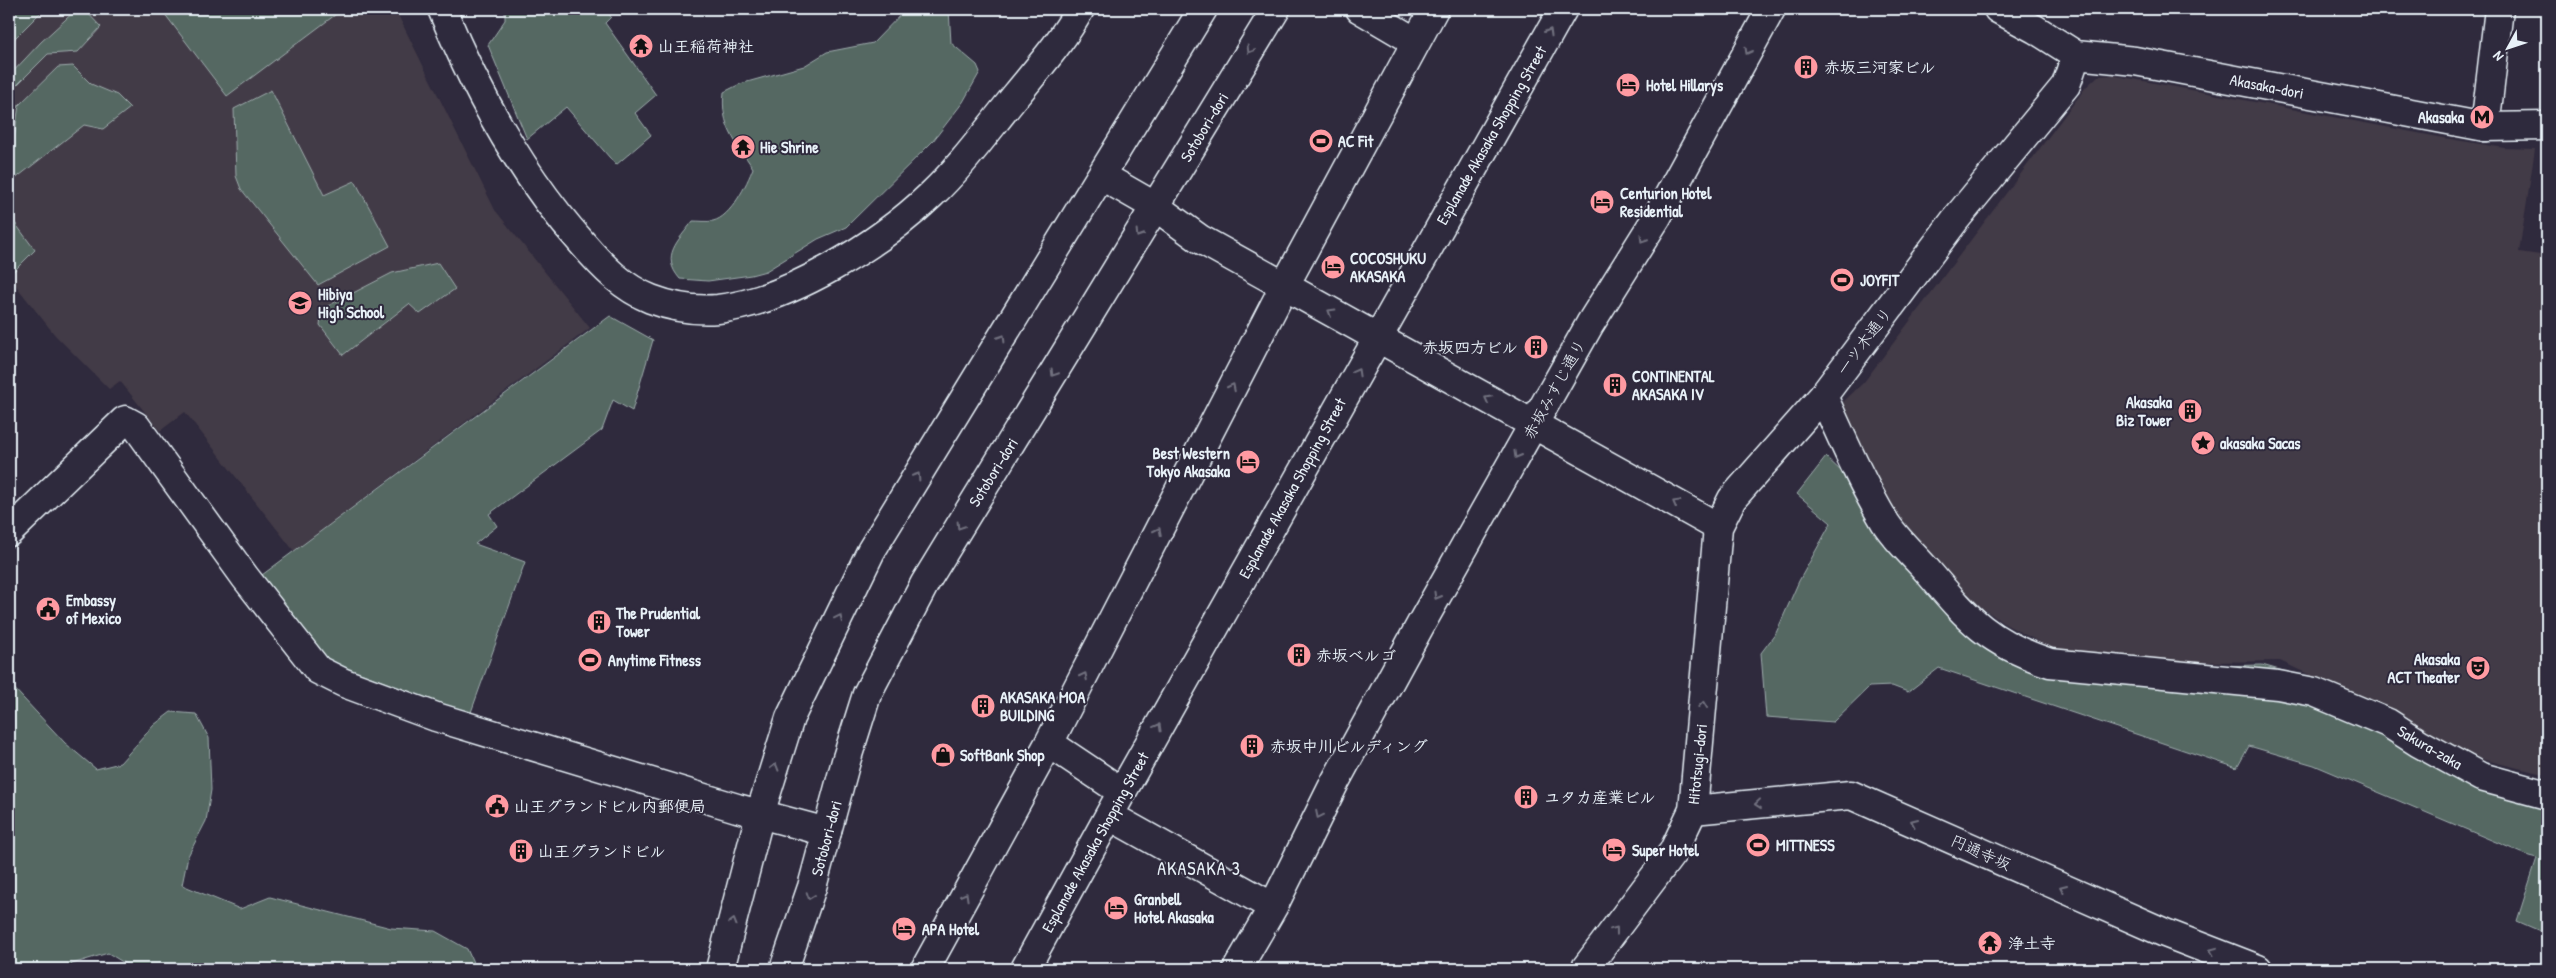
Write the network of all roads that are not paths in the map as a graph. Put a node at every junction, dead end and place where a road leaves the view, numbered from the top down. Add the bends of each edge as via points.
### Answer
1 (442, 9) edge
2 (1080, 9) edge
3 (1203, 9) edge
4 (1276, 9) edge
5 (1360, 9) edge
6 (1434, 9) edge
7 (1563, 9) edge
8 (1771, 9) edge
9 (1998, 9) edge
10 (2499, 9) edge
11 (1416, 42) junction
12 (2076, 55) junction
13 (2547, 126) edge
14 (2485, 128) junction
15 (1102, 176) junction
16 (1156, 207) junction
17 (1285, 285) junction
18 (1376, 338) junction
19 (1823, 396) junction
20 (1534, 424) junction
21 (1718, 527) junction
22 (9, 532) edge
23 (1049, 743) junction
24 (1122, 792) junction
25 (2547, 795) edge
26 (1693, 810) junction
27 (760, 814) junction
28 (1110, 816) junction
29 (828, 832) junction
30 (1273, 907) junction
31 (720, 969) edge
32 (784, 969) edge
33 (925, 969) edge
34 (1026, 969) edge
35 (1237, 969) edge
36 (1586, 969) edge
37 (2258, 969) edge

1 - 2 street via 477,87 521,163 596,259 628,287 651,299 687,309 718,309 749,303 815,277 902,219 953,173 1049,54
3 - 15 street
4 -> 16 street, Sotobori-dori
5 - 11 street
6 - 11 street
18 -> 7 street, Esplanade Akasaka Shopping Street
8 -> 20 street, 赤坂みすじ通り via 1657,217 1590,324
9 - 12 street, Akasaka-dori
10 - 14 street
11 - 17 street
12 - 14 street, Akasaka-dori via 2135,61
12 - 19 street, 一ツ木通り via 2066,84 1955,220
13 - 14 street, Akasaka-dori
15 - 16 street
27 -> 15 street via 790,718 872,551
16 - 17 street via 1200,239
16 -> 29 street, Sotobori-dori via 916,600 867,694
18 -> 17 street
23 -> 17 street
20 -> 18 street
24 -> 18 street, Esplanade Akasaka Shopping Street
19 - 21 street, 一ツ木通り via 1732,499
19 - 25 street, Sakura-zaka via 1847,451 1886,523 1963,614 1988,635 2018,653 2050,663 2278,685 2314,692 2388,723 2481,776
21 -> 20 street
20 -> 30 street, 赤坂みすじ通り via 1341,772
26 -> 21 street, Hitotsugi-dori
22 - 27 street via 125,420 136,426 245,577 318,670 436,717
23 - 24 street
33 -> 23 street
24 - 28 street, Esplanade Akasaka Shopping Street
36 -> 26 street, Hitotsugi-dori via 1673,852
37 -> 26 street, 円通寺坂 via 2165,932 1852,794
27 - 29 street
31 -> 27 street
28 - 30 street
28 - 34 street, Esplanade Akasaka Shopping Street
29 -> 32 street, Sotobori-dori
30 - 35 street, 赤坂みすじ通り

